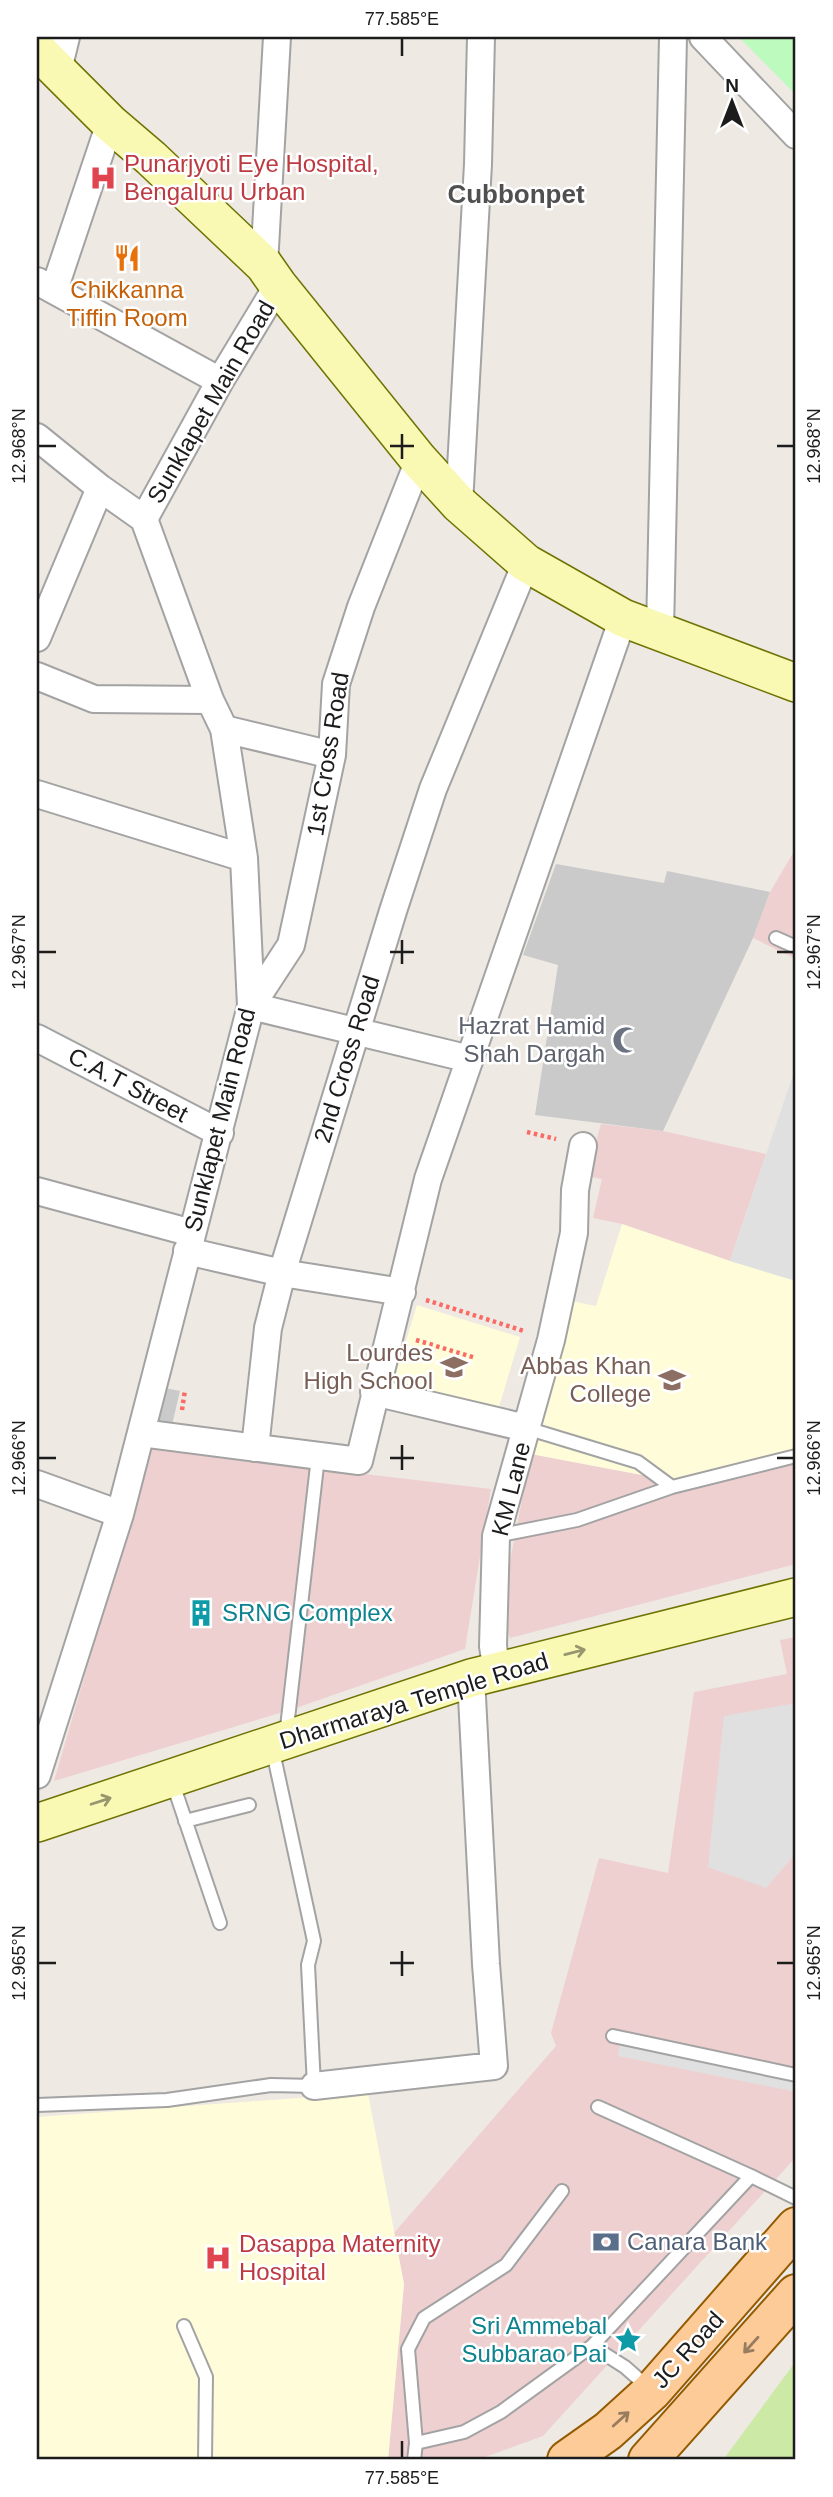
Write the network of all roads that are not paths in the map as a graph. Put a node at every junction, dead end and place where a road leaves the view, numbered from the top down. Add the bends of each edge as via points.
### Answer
1 (277, 37) edge
2 (481, 37) edge
3 (673, 37) edge
4 (703, 37) edge
5 (48, 58) edge
6 (110, 123) junction
7 (796, 135) edge
8 (271, 275) junction
9 (45, 285) edge
10 (220, 381) junction
11 (37, 437) edge
12 (419, 460) junction
13 (100, 488) junction
14 (459, 504) junction
15 (144, 519) junction
16 (526, 563) junction
17 (623, 618) junction
18 (660, 631) junction
19 (37, 638) edge
20 (37, 676) edge
21 (796, 683) edge
22 (210, 700) junction
23 (224, 729) junction
24 (332, 755) junction
25 (37, 794) edge
26 (244, 858) junction
27 (776, 938) dead end
28 (796, 947) edge
29 (251, 1006) junction
30 (355, 1032) junction
31 (37, 1038) edge
32 (470, 1059) junction
33 (220, 1133) junction
34 (583, 1146) dead end
35 (37, 1191) edge
36 (190, 1242) junction
37 (282, 1273) junction
38 (402, 1292) junction
39 (374, 1392) junction
40 (526, 1428) junction
41 (141, 1433) junction
42 (255, 1448) junction
43 (796, 1456) edge
44 (318, 1457) junction
45 (37, 1484) edge
46 (672, 1487) junction
47 (120, 1514) junction
48 (496, 1536) junction
49 (796, 1597) edge
50 (484, 1675) junction
51 (278, 1742) junction
52 (37, 1774) edge
53 (171, 1778) junction
54 (249, 1805) dead end
55 (186, 1821) junction
56 (37, 1823) edge
57 (220, 1923) dead end
58 (614, 2036) dead end
59 (796, 2075) edge
60 (314, 2086) junction
61 (37, 2105) edge
62 (598, 2106) dead end
63 (751, 2176) junction
64 (562, 2191) dead end
65 (796, 2198) edge
66 (796, 2228) edge
67 (796, 2294) edge
68 (184, 2326) dead end
69 (592, 2346) junction
70 (652, 2391) junction
71 (416, 2443) junction
72 (205, 2460) edge
73 (414, 2460) edge
74 (567, 2460) edge
75 (648, 2460) edge

1 - 8 street
2 - 14 street
3 - 18 street
4 - 7 street
5 - 6 street
6 - 8 street
6 - 9 street
8 - 10 street, Sunklapet Main Road
8 - 12 street
9 - 10 street
10 - 15 street, Sunklapet Main Road
11 - 13 street
12 - 14 street
12 - 24 street, 1st Cross Road via 360,607 336,684
13 - 15 street
13 - 19 street
14 - 16 street
15 - 22 street, Sunklapet Main Road
16 - 17 street
16 - 30 street, 2nd Cross Road via 433,789
17 - 18 street
17 - 32 street
18 - 21 street
20 - 22 street via 94,699
22 - 23 street, Sunklapet Main Road
23 - 24 street
23 - 26 street, Sunklapet Main Road
24 - 29 street, 1st Cross Road via 291,945
25 - 26 street
26 - 29 street, Sunklapet Main Road
27 - 28 lane
29 - 30 street
29 - 33 street, Sunklapet Main Road
30 - 32 street
30 - 37 street, 2nd Cross Road
31 - 33 street, C.A.T Street
32 - 38 street via 428,1179
33 - 36 street, Sunklapet Main Road
34 - 40 street, KM Lane via 574,1233
35 - 36 street
36 - 37 street
36 - 41 street, Sunklapet Main Road
37 - 38 street
37 - 42 street, 2nd Cross Road via 268,1328
38 - 39 street
39 - 40 street
39 - 44 street via 359,1461
40 - 46 lane via 638,1462
40 - 48 street, KM Lane
41 - 42 street
41 - 47 street, Sunklapet Main Road
42 - 44 street
43 - 46 lane
44 - 51 lane
45 - 47 street
46 - 48 lane via 577,1520
47 - 52 street, Sunklapet Main Road
48 - 50 street, KM Lane via 494,1646
50 -> 49 street, Dharmaraya Temple Road
50 - 51 street, Dharmaraya Temple Road
50 - 60 street, KM Lane via 485,1964 494,2066
51 - 53 street, Dharmaraya Temple Road
51 - 60 lane via 314,1941 308,1965
53 - 55 lane
56 -> 53 street, Dharmaraya Temple Road
54 - 55 lane
55 - 57 lane
58 - 59 lane
60 - 61 lane via 271,2085 167,2101
62 - 63 lane
63 - 65 lane
63 - 69 lane
64 - 71 lane via 506,2265 424,2318 408,2349
66 - 70 main road, JC Road
67 -> 75 main road, JC Road
68 - 72 lane via 206,2377
69 - 70 lane
69 - 71 lane via 501,2412 464,2432
74 -> 70 main road, JC Road
71 - 73 lane

